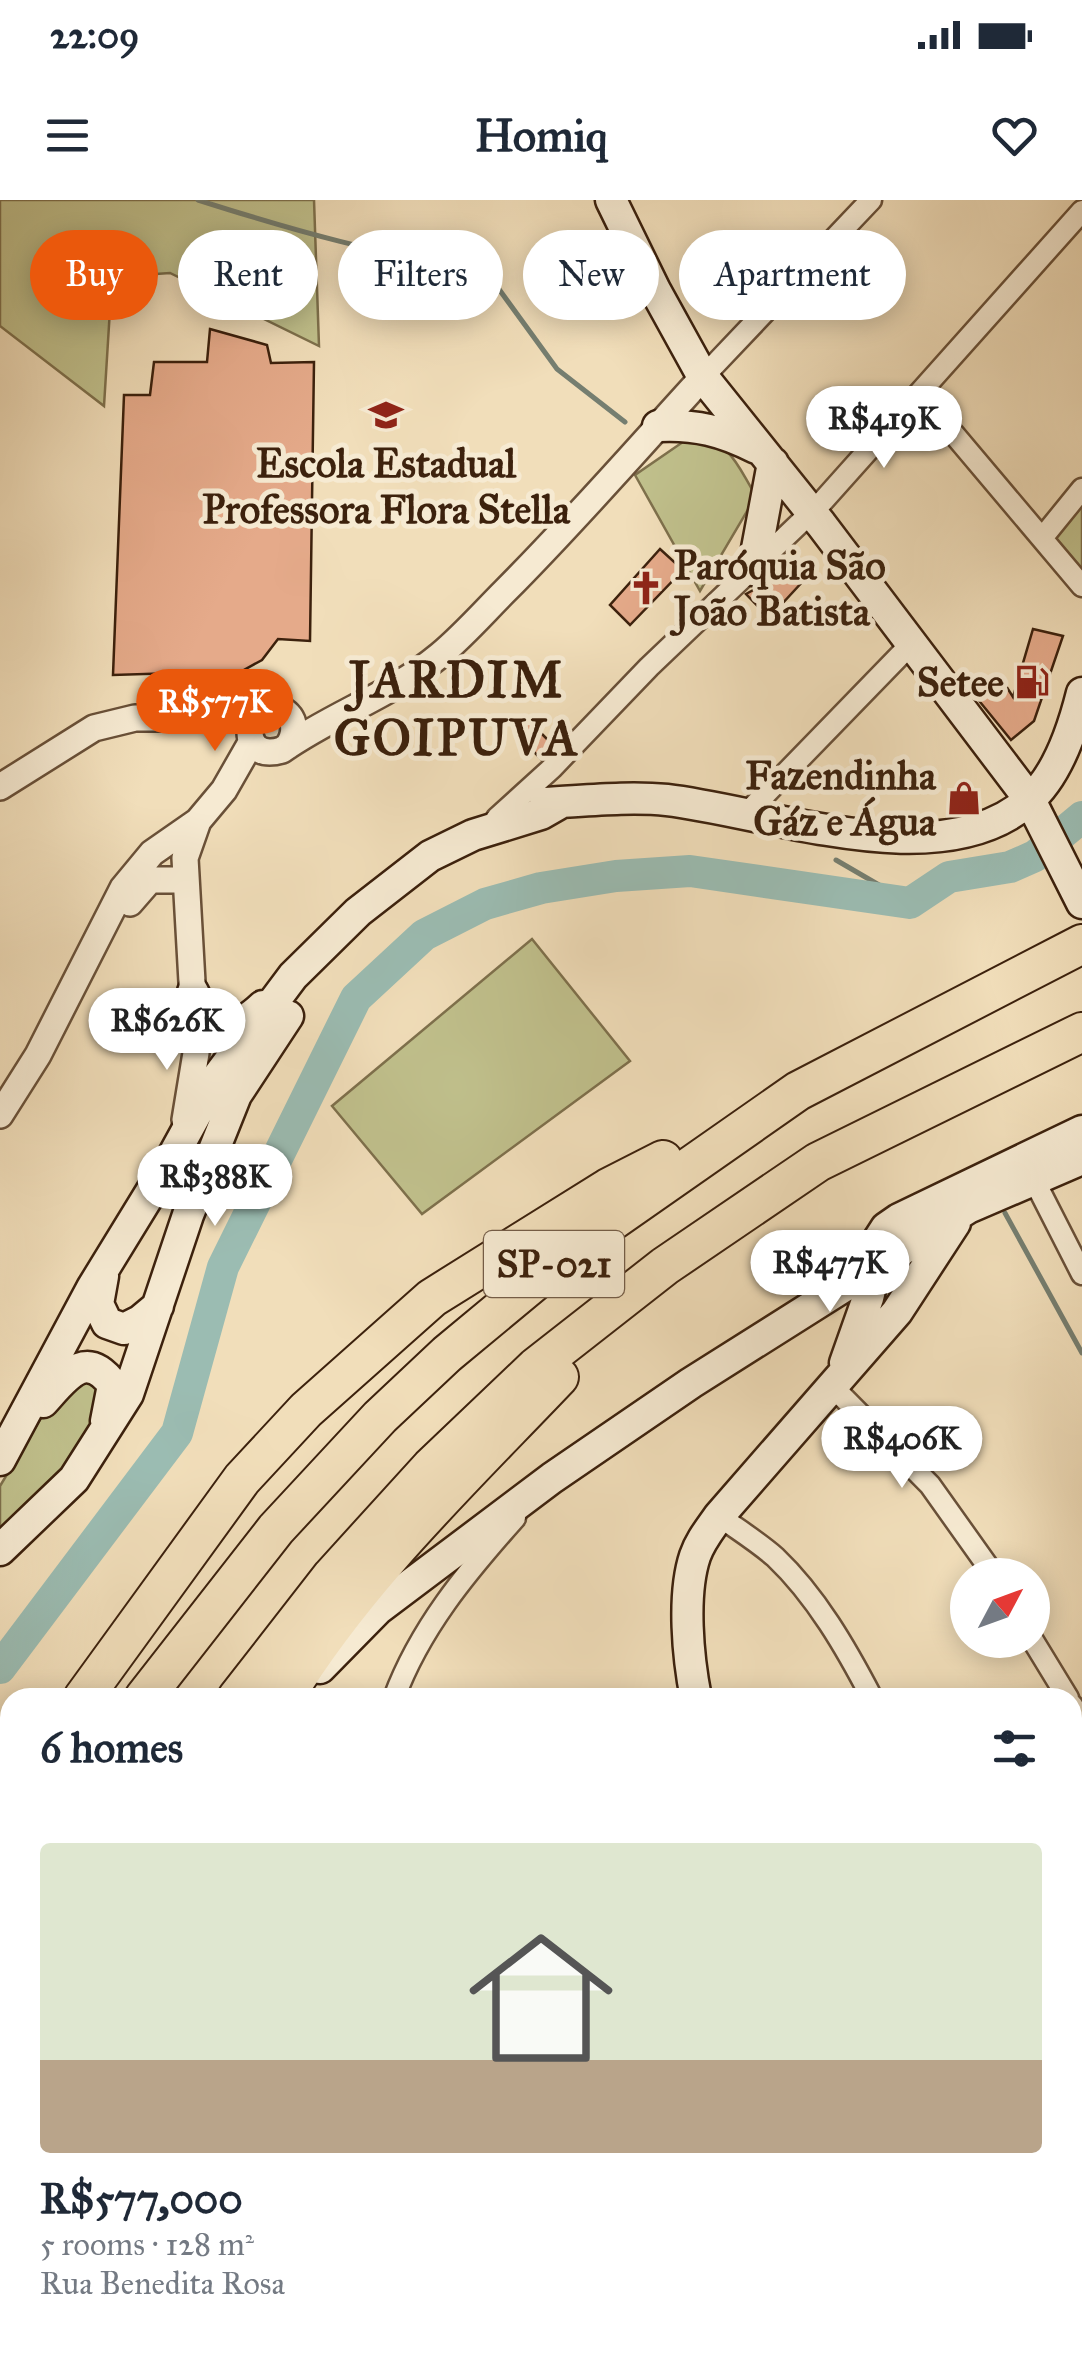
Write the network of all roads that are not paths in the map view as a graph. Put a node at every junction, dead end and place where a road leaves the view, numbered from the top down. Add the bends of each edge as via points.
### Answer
1 (871, 200) edge
2 (617, 203) edge
3 (1082, 210) edge
4 (703, 377) junction
5 (920, 394) junction
6 (658, 426) junction
7 (769, 458) junction
8 (1082, 489) edge
9 (811, 513) junction
10 (1043, 537) junction
11 (752, 570) junction
12 (1082, 586) edge
13 (911, 644) junction
14 (1082, 694) edge
15 (269, 710) junction
16 (344, 713) junction
17 (198, 718) junction
18 (251, 739) junction
19 (282, 749) junction
20 (552, 768) junction
21 (0, 787) edge
22 (224, 790) junction
23 (1030, 800) junction
24 (565, 802) junction
25 (747, 813) junction
26 (198, 821) junction
27 (485, 826) junction
28 (409, 874) junction
29 (184, 880) junction
30 (1082, 903) edge
31 (93, 946) junction
32 (1073, 948) edge
33 (294, 976) junction
34 (193, 995) junction
35 (1082, 1032) edge
36 (213, 1083) junction
37 (798, 1091) junction
38 (0, 1115) edge
39 (1082, 1131) edge
40 (173, 1156) junction
41 (1082, 1158) edge
42 (1033, 1178) junction
43 (968, 1208) junction
44 (665, 1266) junction
45 (876, 1266) junction
46 (104, 1268) junction
47 (1082, 1274) edge
48 (920, 1276) junction
49 (158, 1303) junction
50 (836, 1384) junction
51 (19, 1428) junction
52 (97, 1447) junction
53 (0, 1460) edge
54 (552, 1478) junction
55 (719, 1516) junction
56 (0, 1550) edge
57 (982, 1558) edge
58 (1044, 1658) edge
59 (90, 1688) edge
60 (152, 1688) edge
61 (245, 1688) edge
62 (291, 1688) edge
63 (304, 1688) edge
64 (399, 1688) edge
65 (694, 1688) edge
66 (866, 1688) edge
67 (1062, 1688) edge

1 - 4 street
2 - 4 main road
3 - 5 street
4 - 6 street
4 - 7 main road
5 - 9 street
5 - 10 street
6 - 7 main road via 722,432
6 - 16 street via 443,653
7 - 9 main road
7 - 11 main road
8 - 10 street
9 - 11 street
9 - 13 main road
10 - 12 street
11 - 20 street
13 - 23 main road
13 - 25 street
14 - 23 main road via 1060,754
15 - 16 street
15 - 17 street
15 - 18 street via 250,723
15 - 19 street via 286,712 294,726
16 - 19 street
17 - 18 street
17 - 21 street via 135,718 94,728
18 - 19 street via 258,748
18 - 22 street
19 - 22 street
20 - 24 street
20 - 27 street
22 - 26 street
23 - 25 main road via 969,832 920,840
23 - 30 main road
24 - 25 main road via 663,800
24 - 27 main road via 540,804
26 - 29 street
26 - 31 street via 140,865
27 - 28 main road
28 - 33 main road via 358,912
28 - 49 main road via 334,952 236,1095
29 - 31 street via 150,880
29 - 34 street
31 - 38 street
32 - 37 highway, SP-021
33 - 34 main road via 252,1016 227,1026 207,1017
33 - 36 main road
34 - 36 street
34 - 40 street via 193,1084
35 - 44 highway, SP-021 via 818,1162
36 - 40 main road
36 - 49 main road via 208,1132 180,1193 159,1266
37 - 59 highway via 608,1188 432,1298 306,1410 242,1479
37 - 60 highway, SP-021 via 582,1242 447,1354 276,1529
39 - 45 main road via 898,1218 877,1242
40 - 46 main road
41 - 42 main road
42 - 43 main road
42 - 47 street
43 - 45 main road
43 - 48 main road
44 - 61 highway, SP-021 via 536,1367 431,1467 332,1576
44 - 62 highway via 424,1519
45 - 48 main road via 894,1284
45 - 50 main road
45 - 54 main road
46 - 49 main road via 98,1304 107,1323 124,1329
46 - 51 main road
48 - 50 main road
49 - 52 main road via 128,1394
50 - 55 main road
50 - 57 street via 930,1485
51 - 52 main road via 68,1374 93,1367 113,1385
51 - 53 main road
52 - 56 main road via 74,1479
54 - 63 main road via 378,1609
54 - 64 street via 427,1628
55 - 65 main road via 694,1559 691,1578
55 - 66 street via 801,1584
58 - 67 street

